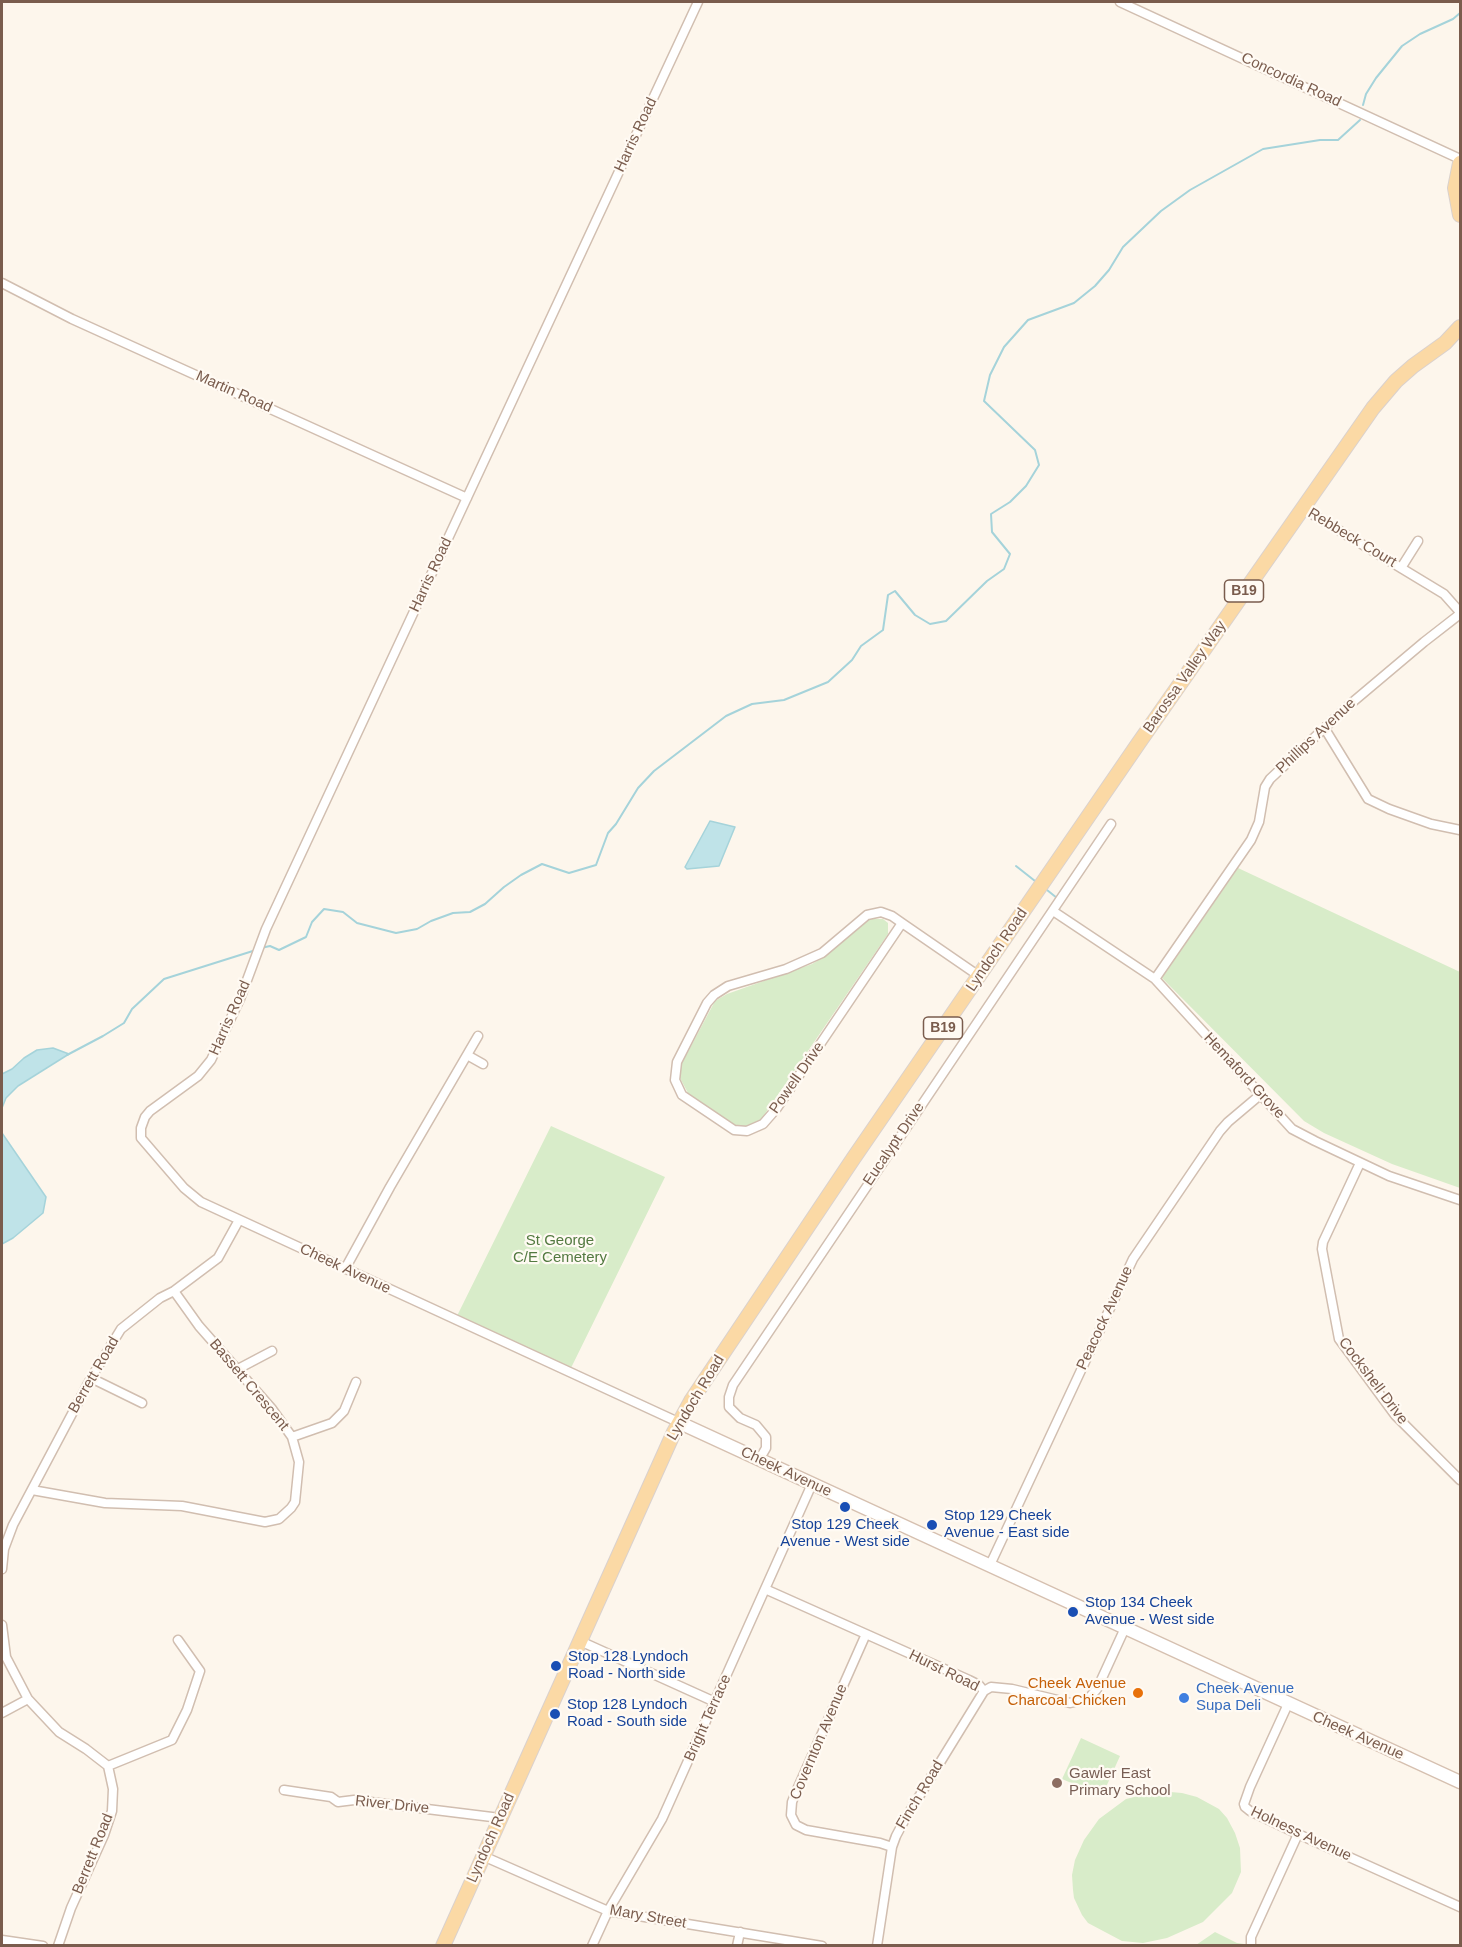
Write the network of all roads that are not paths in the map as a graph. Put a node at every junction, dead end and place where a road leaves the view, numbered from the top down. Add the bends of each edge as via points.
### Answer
1 (698, 2) edge
2 (1120, 2) edge
3 (1461, 161) edge
4 (1461, 215) edge
5 (2, 284) edge
6 (1461, 327) edge
7 (467, 498) junction
8 (1302, 508) junction
9 (1418, 541) dead end
10 (1401, 568) junction
11 (1461, 613) edge
12 (1325, 729) junction
13 (1111, 824) dead end
14 (1461, 830) edge
15 (1033, 897) joint
16 (1053, 911) junction
17 (902, 923) junction
18 (979, 976) junction
19 (1155, 979) junction
20 (478, 1036) dead end
21 (467, 1055) junction
22 (483, 1064) dead end
23 (1260, 1095) junction
24 (141, 1133) joint
25 (1360, 1163) junction
26 (1461, 1200) edge
27 (238, 1220) junction
28 (345, 1269) junction
29 (174, 1291) junction
30 (272, 1352) dead end
31 (236, 1370) junction
32 (91, 1378) junction
33 (356, 1382) dead end
34 (142, 1402) dead end
35 (678, 1422) junction
36 (292, 1437) junction
37 (759, 1460) junction
38 (1461, 1480) edge
39 (812, 1484) junction
40 (32, 1490) junction
41 (990, 1565) junction
42 (2, 1569) edge
43 (765, 1589) junction
44 (2, 1625) edge
45 (1125, 1628) junction
46 (866, 1634) junction
47 (178, 1640) dead end
48 (580, 1641) junction
49 (984, 1690) junction
50 (28, 1699) junction
51 (715, 1702) junction
52 (1288, 1704) junction
53 (2, 1713) edge
54 (108, 1766) junction
55 (1461, 1782) edge
56 (285, 1790) dead end
57 (500, 1818) junction
58 (1298, 1834) junction
59 (892, 1847) junction
60 (483, 1856) junction
61 (1461, 1907) edge
62 (608, 1911) junction
63 (740, 1932) junction
64 (2, 1940) edge
65 (43, 1946) edge
66 (58, 1946) edge
67 (443, 1946) edge
68 (592, 1946) edge
69 (736, 1946) edge
70 (822, 1946) edge
71 (877, 1946) edge
72 (1251, 1946) edge

1 - 7 street, Harris Road
2 - 3 street, Concordia Road
3 - 4 main road via 1455,188
5 - 7 street, Martin Road
6 - 8 main road, Barossa Valley Way / B19 via 1385,394
7 - 24 street, Harris Road via 271,918 211,1060 198,1076 150,1111
8 - 10 street, Rebbeck Court
8 - 15 main road, Barossa Valley Way / B19
9 - 10 street, Rebbeck Court
10 - 11 street, Rebbeck Court via 1444,594
11 - 12 street, Phillips Avenue
12 - 14 street via 1368,799 1431,824
12 - 19 street, Phillips Avenue via 1270,778 1251,840
13 - 16 street, Eucalypt Drive
15 - 18 main road, Lyndoch Road / B19
16 - 19 street, Hemaford Grove
16 - 37 street, Eucalypt Drive via 733,1385 729,1407 740,1418 756,1425 765,1437 766,1448
17 - 17 street, Powell Drive via 881,912 867,915 822,953 786,969 728,986 714,995 677,1062 675,1080 682,1095 734,1130 747,1131 763,1124
17 - 18 street, Powell Drive
18 - 35 main road, Lyndoch Road / B19
19 - 23 street, Hemaford Grove
20 - 21 street
21 - 22 street
21 - 28 street
23 - 25 street, Hemaford Grove via 1299,1134
23 - 41 street, Peacock Avenue via 1220,1131 1133,1258
24 - 27 street, Cheek Avenue via 184,1188 201,1202
25 - 26 street, Hemaford Grove
25 - 38 street, Cockshell Drive via 1322,1249 1339,1339 1395,1415
27 - 28 street, Cheek Avenue
27 - 29 street, Berrett Road via 218,1258
28 - 35 street, Cheek Avenue
29 - 31 street, Bassett Crescent
29 - 32 street, Berrett Road via 121,1329
30 - 31 street
31 - 36 street, Bassett Crescent
32 - 34 street
32 - 40 street, Berrett Road
33 - 36 street via 344,1411 332,1423
35 - 37 street, Cheek Avenue
35 - 48 main road, Lyndoch Road / B19
36 - 40 street, Bassett Crescent via 299,1462 295,1502 287,1514 270,1522 182,1506 105,1503
37 - 39 street, Cheek Avenue
39 - 41 street, Cheek Avenue
39 - 43 street, Bright Terrace
40 - 42 street, Berrett Road via 10,1533
41 - 45 street, Cheek Avenue
43 - 46 street, Hurst Road
43 - 51 street, Bright Terrace
44 - 50 street via 6,1657
45 - 49 street, Hurst Road via 1097,1689 1088,1699 1070,1703 1012,1689
45 - 52 street, Cheek Avenue
46 - 49 street, Hurst Road
46 - 59 street, Covernton Avenue via 796,1792 791,1815 796,1825 806,1830
47 - 54 street via 200,1671 172,1740
48 - 51 street
48 - 57 main road, Lyndoch Road / B19
49 - 59 street, Finch Road
50 - 53 street
50 - 54 street via 59,1732
51 - 62 street, Bright Terrace via 662,1820
52 - 55 street, Cheek Avenue
52 - 58 street, Holness Avenue via 1244,1804 1250,1811
54 - 66 street, Berrett Road via 112,1811
56 - 57 street, River Drive via 331,1797 338,1802 354,1800
57 - 60 main road, Lyndoch Road / B19
58 - 61 street, Holness Avenue
58 - 72 street via 1251,1937
59 - 71 street, Finch Road
60 - 62 street, Mary Street
60 - 67 main road, Lyndoch Road / B19
62 - 63 street, Mary Street
62 - 68 street, Bright Terrace
63 - 69 street
63 - 70 street, Mary Street
64 - 65 street

